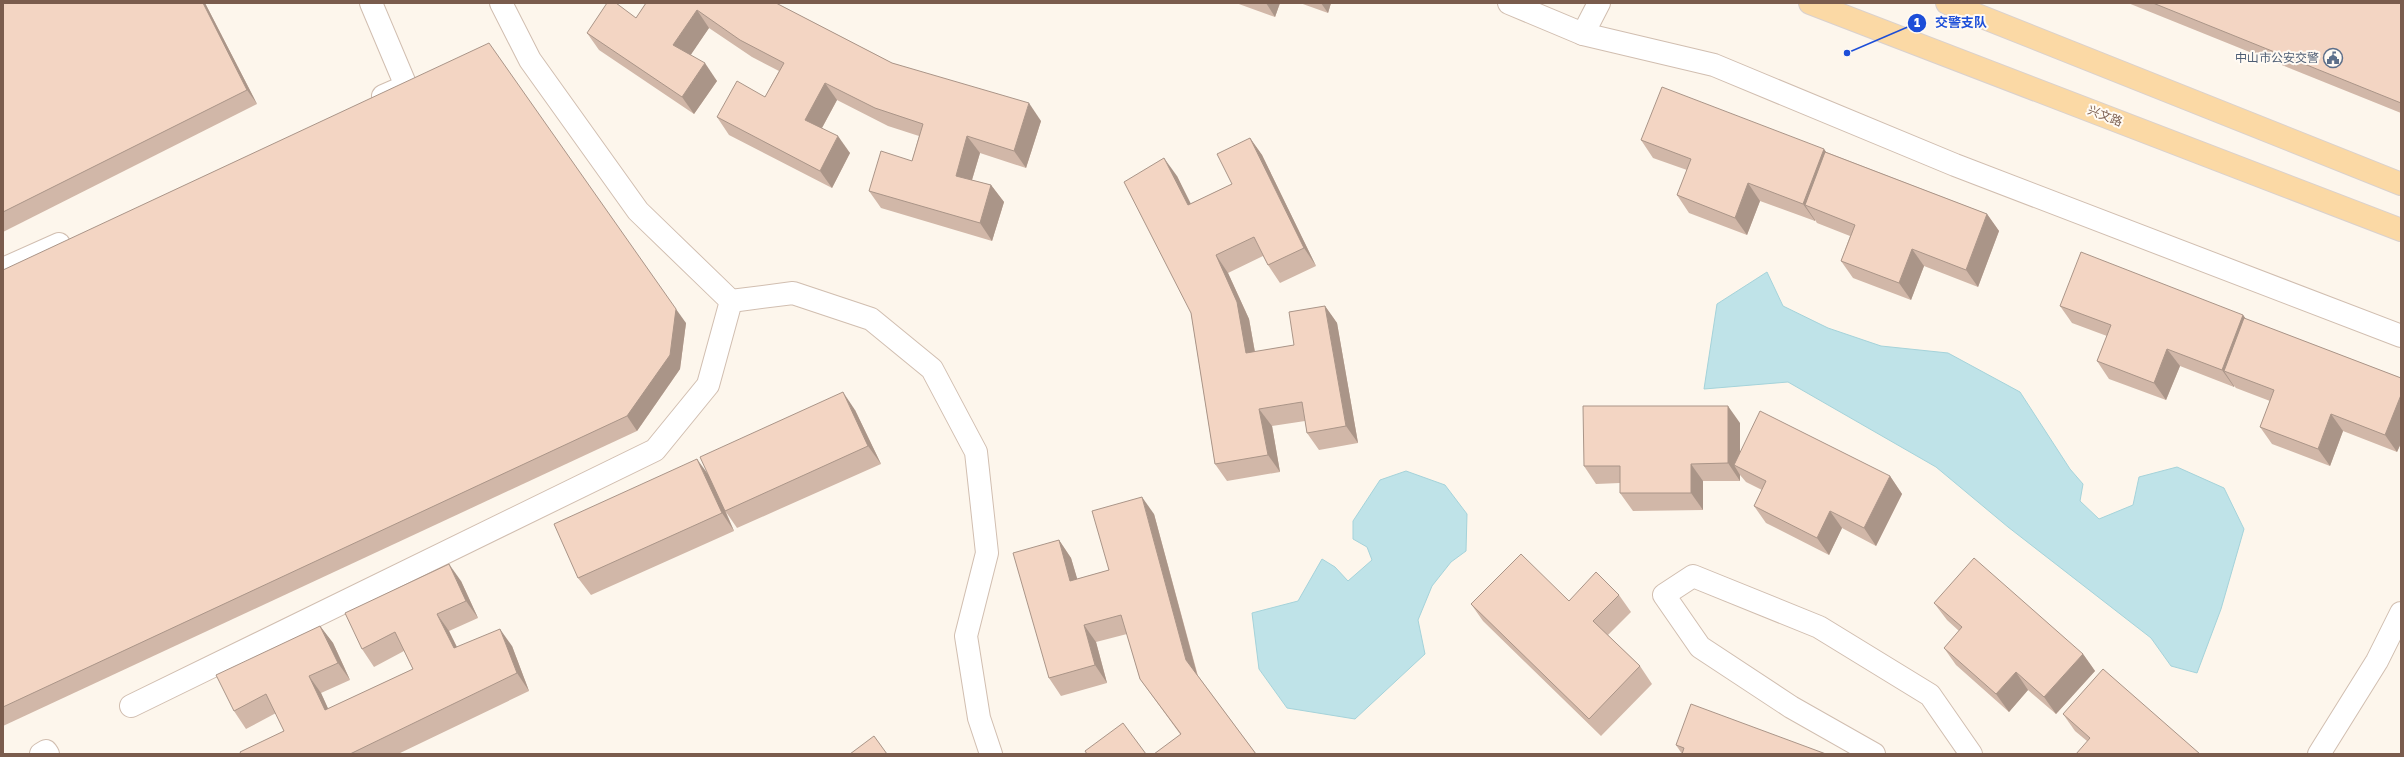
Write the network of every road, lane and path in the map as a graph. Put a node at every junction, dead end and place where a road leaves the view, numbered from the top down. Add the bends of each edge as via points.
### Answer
1 (371, 3) edge
2 (501, 3) edge
3 (1599, 3) edge
4 (1810, 3) edge
5 (1947, 3) edge
6 (1519, 5) edge
7 (1583, 34) junction
8 (363, 105) edge
9 (2401, 184) edge
10 (2401, 230) edge
11 (75, 236) edge
12 (3, 269) edge
13 (731, 301) junction
14 (2401, 336) edge
15 (2401, 613) edge
16 (131, 706) dead end
17 (41, 754) edge
18 (48, 754) edge
19 (991, 754) edge
20 (1874, 754) edge
21 (1971, 754) edge
22 (2320, 754) edge

1 - 8 street via 406,86
2 - 13 street via 530,60 638,211
3 - 7 street
4 - 10 main road, 兴文路
5 - 9 main road
6 - 7 street
7 - 14 street via 1714,65 1955,166
11 - 12 street
13 - 16 street via 708,385 654,450
13 - 19 street via 793,292 871,319 932,369 976,452 987,553 966,636 979,718
15 - 22 street via 2377,661
17 - 18 street via 46,751
20 - 21 street via 1791,707 1700,647 1664,595 1693,576 1819,627 1930,695

